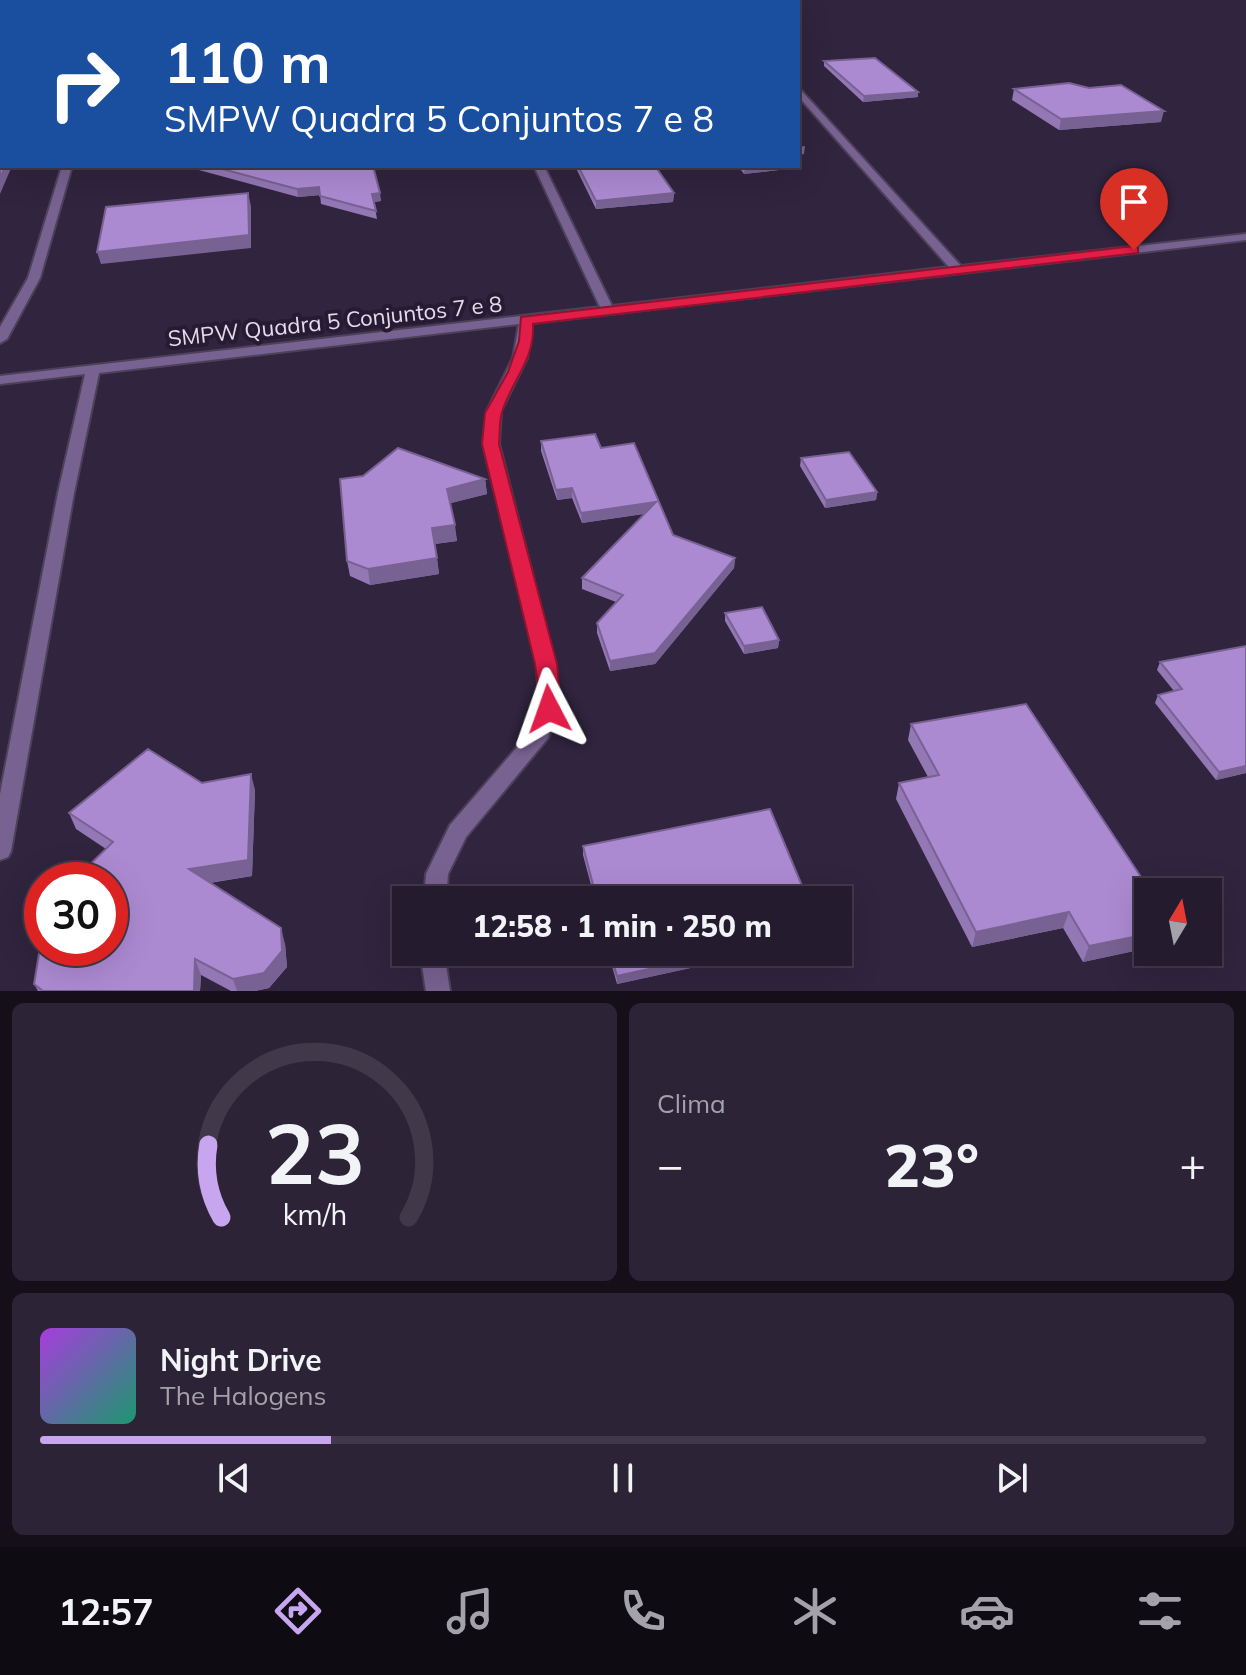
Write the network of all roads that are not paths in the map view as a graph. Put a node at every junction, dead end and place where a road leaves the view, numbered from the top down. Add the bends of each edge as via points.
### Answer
1 (800, 92) edge
2 (66, 168) edge
3 (540, 168) edge
4 (1246, 237) edge
5 (958, 270) junction
6 (607, 309) junction
7 (526, 320) junction
8 (0, 339) edge
9 (93, 369) junction
10 (0, 380) edge
11 (4, 817) edge
12 (0, 851) edge
13 (436, 886) edge
14 (434, 966) edge
15 (438, 991) edge

1 - 5 street
2 - 8 street via 34,278
3 - 6 street
4 - 5 street, SMPW Quadra 5 Conjuntos 7 e 8
5 - 6 street, SMPW Quadra 5 Conjuntos 7 e 8
6 - 7 street, SMPW Quadra 5 Conjuntos 7 e 8
7 - 9 street, SMPW Quadra 5 Conjuntos 7 e 8
7 - 13 street via 516,372 493,413 491,444 546,664 549,709 541,733 458,831
9 - 10 street, SMPW Quadra 5 Conjuntos 7 e 8
9 - 11 street
11 - 12 street
14 - 15 street

